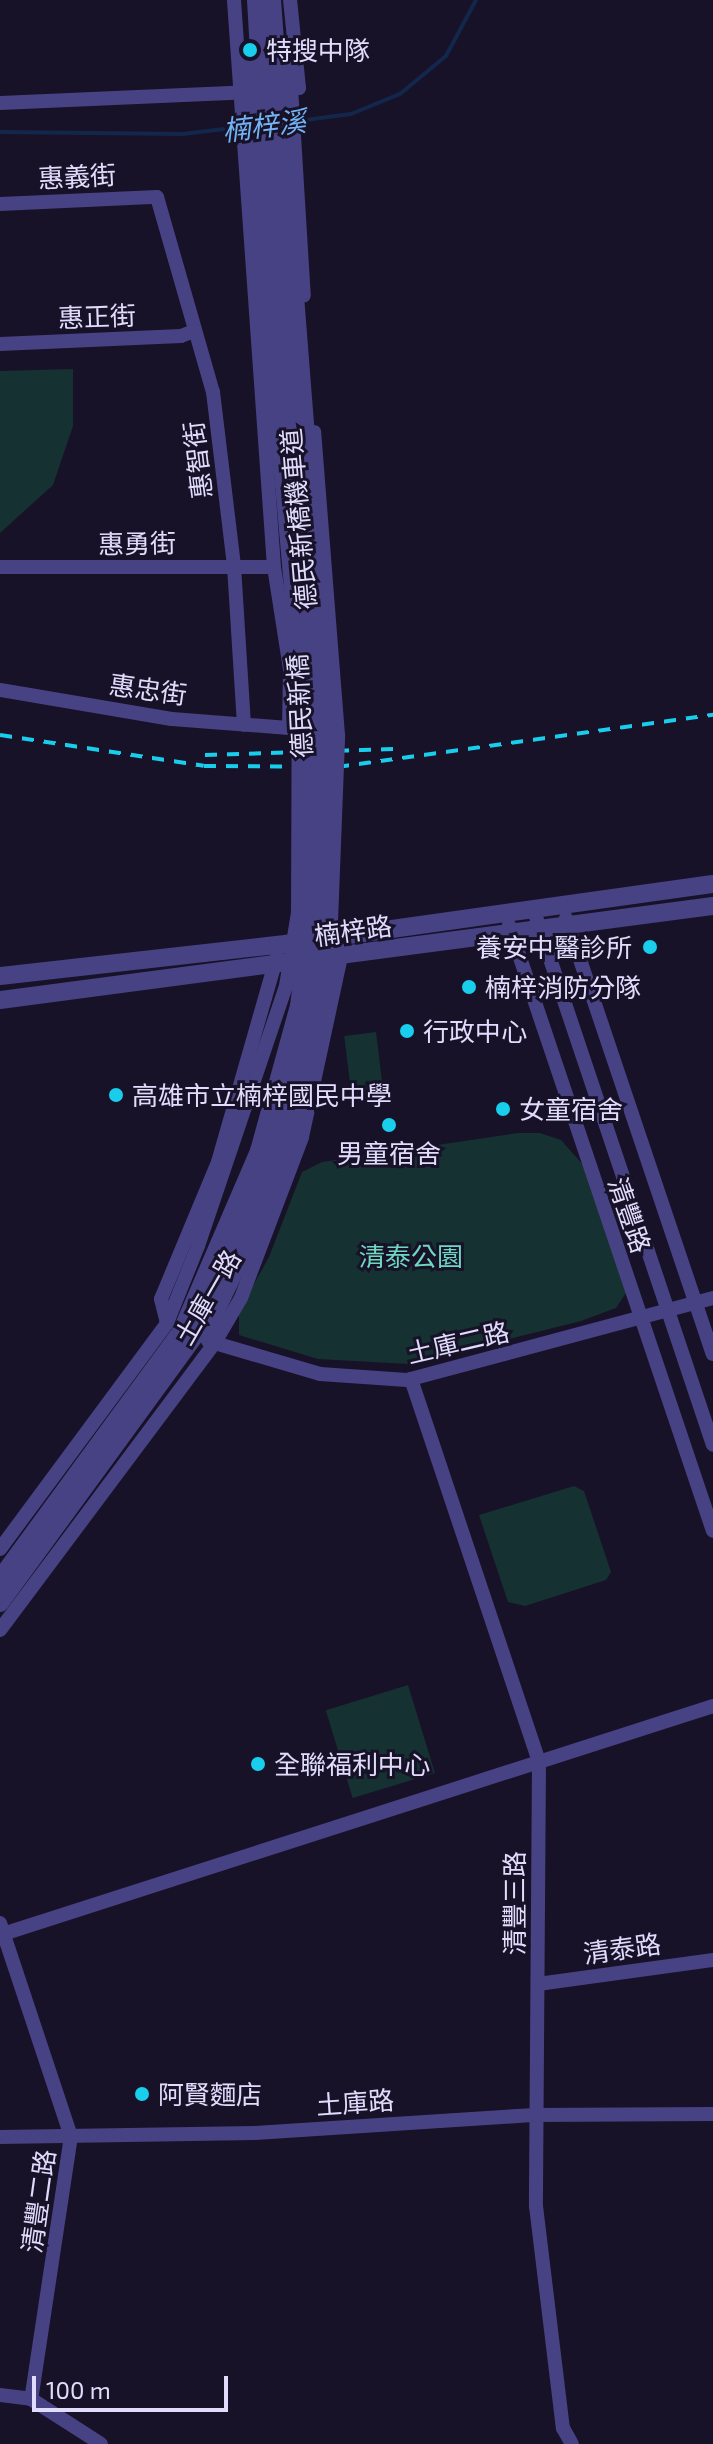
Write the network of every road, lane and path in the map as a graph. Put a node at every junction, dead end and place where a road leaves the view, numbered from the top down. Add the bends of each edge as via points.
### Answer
1 (236, 0) edge
2 (256, 0) edge
3 (272, 0) edge
4 (289, 0) edge
5 (267, 53) junction
6 (238, 99) junction
7 (0, 103) edge
8 (157, 197) joint
9 (0, 204) edge
10 (194, 331) junction
11 (0, 344) edge
12 (234, 566) junction
13 (0, 567) edge
14 (274, 567) junction
15 (0, 690) edge
16 (244, 725) junction
17 (713, 884) edge
18 (562, 904) junction
19 (713, 906) edge
20 (533, 908) junction
21 (506, 913) junction
22 (568, 927) junction
23 (538, 931) junction
24 (345, 935) junction
25 (512, 935) junction
26 (278, 945) junction
27 (341, 958) junction
28 (276, 967) junction
29 (0, 976) edge
30 (0, 1000) edge
31 (713, 1298) edge
32 (696, 1302) junction
33 (667, 1310) junction
34 (640, 1318) junction
35 (181, 1329) junction
36 (214, 1344) junction
37 (713, 1354) edge
38 (411, 1379) junction
39 (713, 1445) edge
40 (713, 1531) edge
41 (0, 1549) edge
42 (0, 1579) edge
43 (0, 1603) edge
44 (0, 1630) edge
45 (713, 1706) edge
46 (539, 1761) junction
47 (2, 1928) edge
48 (713, 1960) edge
49 (538, 1984) junction
50 (713, 2114) edge
51 (535, 2115) junction
52 (71, 2136) junction
53 (0, 2137) edge
54 (0, 2395) edge
55 (31, 2399) junction
56 (101, 2444) edge
57 (572, 2444) edge

1 - 5 street
1 - 6 street
2 - 5 street
3 - 5 street
4 - 5 street
4 - 6 street via 299,88
5 - 35 street, 德民新橋機車道, bridge via 299,678 298,913 286,986 198,1246
5 - 35 street, 德民新橋, bridge via 328,717 321,948 301,1060 270,1164
5 - 36 street, 德民新橋機車道, bridge via 307,349 332,627 338,825 329,974 313,1059 247,1250 217,1313 211,1331
6 - 7 street
6 - 14 street via 270,455
8 - 9 street, 惠義街
8 - 10 street, 惠智街
10 - 11 street, 惠正街
10 - 12 street, 惠智街 via 213,392
12 - 13 street, 惠勇街
12 - 14 street, 惠勇街
12 - 16 street, 惠智街
14 - 16 street, 惠忠街 via 290,669 289,728
15 - 16 street, 惠忠街 via 172,719
17 - 18 street, 楠梓路
18 - 20 street, 楠梓路
18 - 22 street, 清豐路
19 - 22 street, 楠梓路
20 - 21 street, 楠梓路
20 - 23 street, 清豐路
21 - 24 street, 楠梓路
21 - 25 street, 清豐路
22 - 23 street, 楠梓路
22 - 32 street, 清豐路
23 - 25 street, 楠梓路
23 - 33 street, 清豐路
24 - 26 street, 楠梓路
24 - 27 street, 土庫一路
25 - 27 street, 楠梓路
25 - 34 street, 清豐路
26 - 28 street, 土庫一路
26 - 29 street, 楠梓路
27 - 28 street, 楠梓路
27 - 36 street, 土庫一路 via 318,1072 283,1196 262,1253
28 - 30 street, 楠梓路
28 - 35 street, 土庫一路 via 218,1162 161,1299
31 - 32 street, 土庫二路
32 - 33 street, 土庫二路
32 - 37 street, 清豐路
33 - 34 street, 土庫二路
33 - 39 street, 清豐路
34 - 38 street, 土庫二路
34 - 40 street, 清豐路
35 - 36 street, 土庫二路
35 - 41 street, 土庫一路
35 - 42 street, 土庫一路
35 - 43 street, 土庫一路
36 - 38 street, 土庫二路 via 320,1374
36 - 44 street, 土庫一路
38 - 46 street, 清豐三路
45 - 46 street
46 - 47 street
46 - 49 street, 清豐三路
47 - 52 street, 清豐二路
48 - 49 street, 清泰路
49 - 51 street, 清豐三路
50 - 51 street, 土庫路
51 - 52 street, 土庫路 via 255,2133
51 - 57 street, 清豐三路 via 536,2206 548,2318 563,2428
52 - 53 street, 土庫路
52 - 55 street, 清豐二路
54 - 55 street
55 - 56 street

